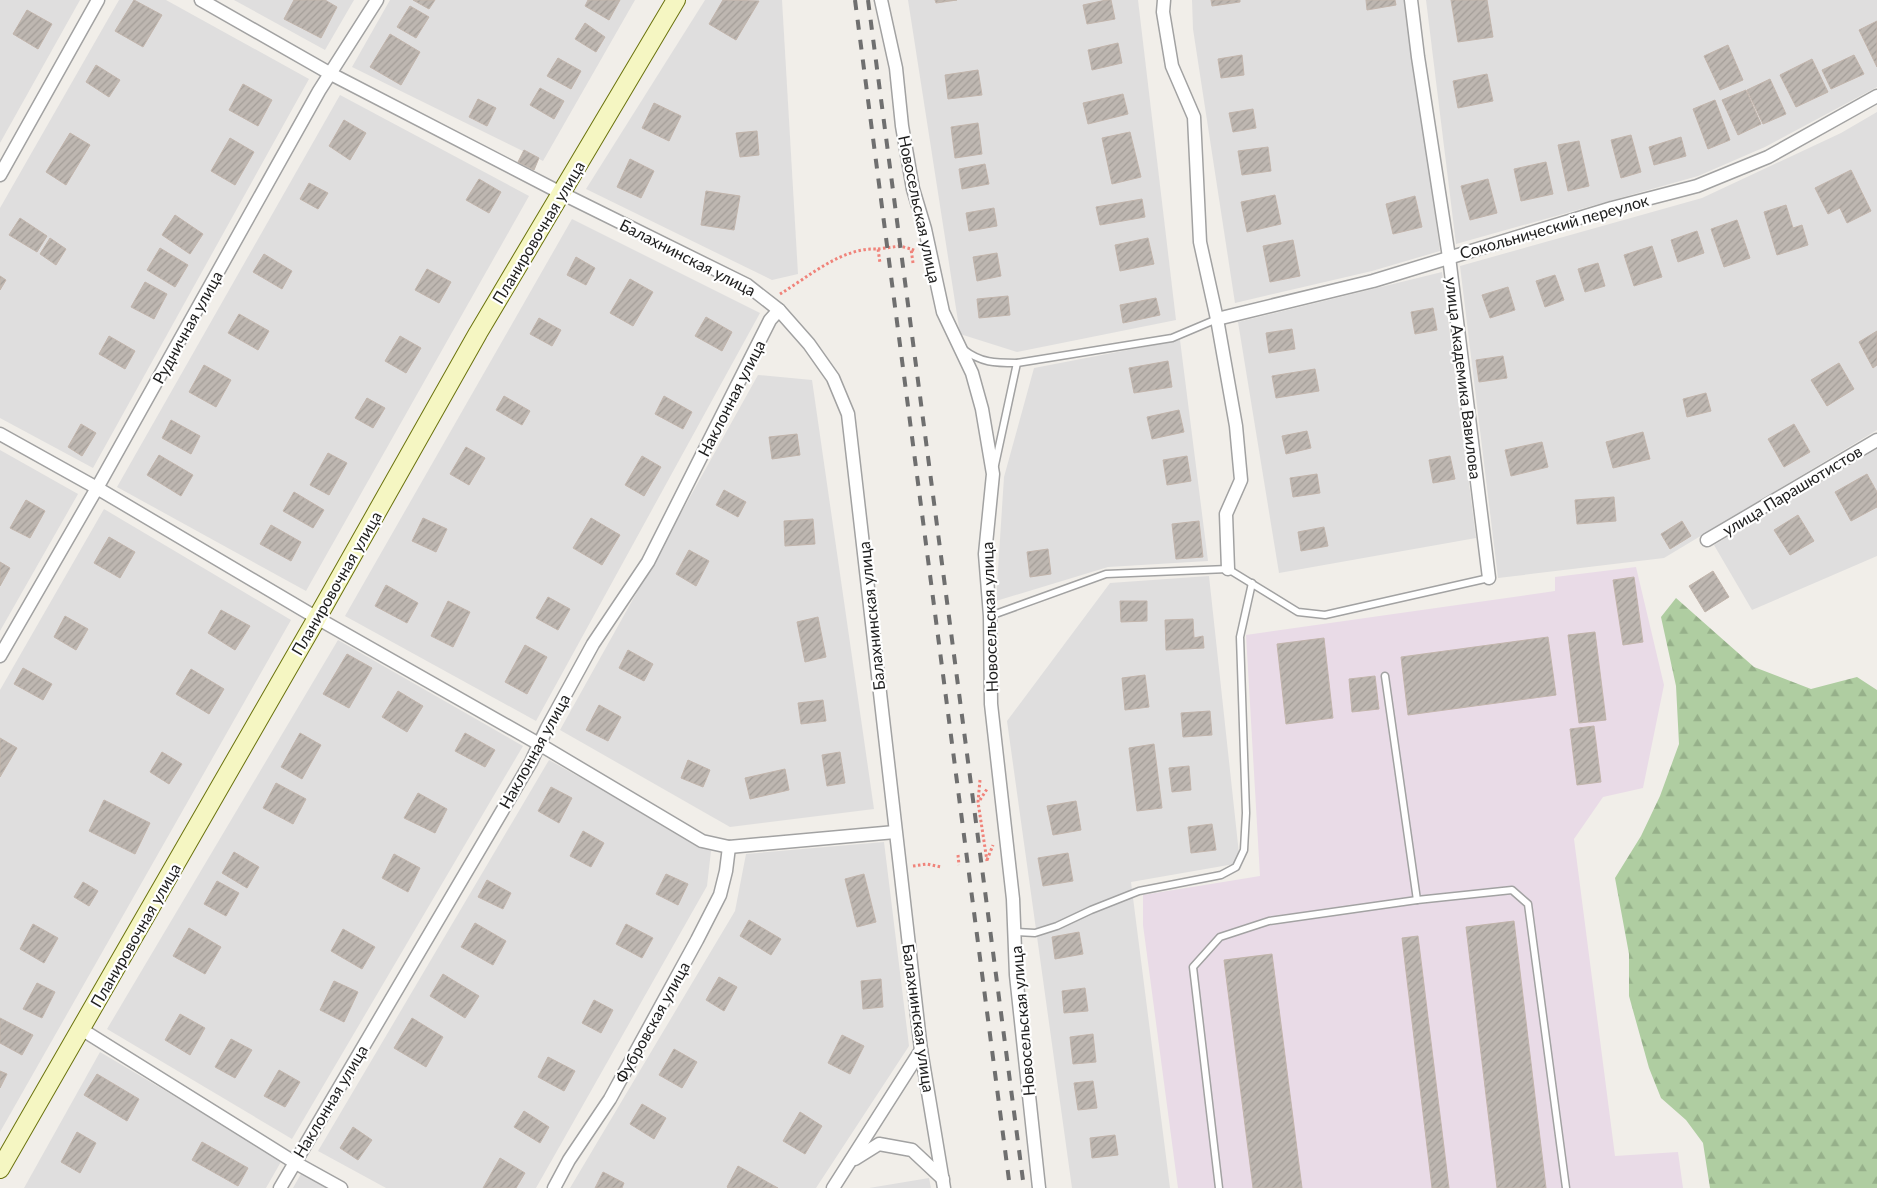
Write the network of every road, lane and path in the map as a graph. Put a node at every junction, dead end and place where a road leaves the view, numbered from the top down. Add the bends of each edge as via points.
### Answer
1 (98, 0) edge
2 (201, 0) edge
3 (377, 0) edge
4 (676, 0) edge
5 (881, 0) edge
6 (1164, 0) edge
7 (1411, 0) edge
8 (331, 74) junction
9 (1877, 96) edge
10 (0, 175) edge
11 (561, 193) junction
12 (878, 249) junction
13 (911, 249) dead end
14 (1449, 257) junction
15 (880, 263) dead end
16 (768, 300) junction
17 (779, 310) junction
18 (1217, 319) junction
19 (958, 344) junction
20 (1017, 363) junction
21 (0, 434) edge
22 (1877, 440) edge
23 (993, 474) junction
24 (97, 488) junction
25 (1707, 540) dead end
26 (1228, 569) junction
27 (1489, 578) joint
28 (1252, 583) junction
29 (990, 616) junction
30 (317, 618) junction
31 (0, 656) edge
32 (1385, 676) dead end
33 (539, 744) junction
34 (980, 780) dead end
35 (895, 832) junction
36 (729, 847) junction
37 (958, 855) dead end
38 (987, 861) dead end
39 (959, 865) dead end
40 (900, 867) junction
41 (941, 867) dead end
42 (1417, 900) junction
43 (1014, 932) junction
44 (81, 1029) junction
45 (921, 1050) junction
46 (294, 1162) junction
47 (851, 1162) junction
48 (0, 1169) edge
49 (944, 1184) edge
50 (280, 1188) edge
51 (341, 1188) edge
52 (554, 1188) edge
53 (833, 1188) edge
54 (1039, 1188) edge
55 (1219, 1188) edge
56 (1566, 1188) edge

1 - 10 street
2 - 8 street, Балахнинская улица
3 - 8 street, Рудничная улица
4 - 11 main road, Планировочная улица
5 - 19 street, Новосельская улица via 896,68 913,189 943,312
6 - 18 street via 1172,66 1194,117 1200,242
7 - 14 street, улица Академика Вавилова
8 - 11 street, Балахнинская улица
8 - 24 street, Рудничная улица
9 - 14 street, Сокольнический переулок via 1768,157 1697,186
11 - 16 street, Балахнинская улица via 748,285
11 - 30 main road, Планировочная улица
12 - 13 path via 900,246
12 - 15 path
12 - 16 path via 866,248 839,257
14 - 18 street, Сокольнический переулок via 1373,281
14 - 27 street, улица Академика Вавилова
16 - 17 street, Балахнинская улица
17 - 33 street, Наклонная улица via 770,320 648,562 593,644
17 - 35 street, Балахнинская улица via 833,378 848,414
18 - 20 lane via 1172,338
18 - 26 street via 1236,426 1240,480 1226,514
19 - 20 lane via 975,358
19 - 23 street, Новосельская улица via 972,373 982,409
20 - 23 lane
21 - 24 street
22 - 25 street, улица Парашютистов
23 - 29 street, Новосельская улица via 985,554
24 - 30 street
24 - 31 street, Рудничная улица
26 - 28 lane
26 - 29 lane via 1106,574
27 - 28 lane via 1325,615 1298,612
28 - 43 lane via 1240,636 1246,813 1244,850 1236,867 1221,875 1139,891 1035,933
29 - 43 street, Новосельская улица via 991,704
30 - 33 street
30 - 44 main road, Планировочная улица
32 - 42 lane
33 - 36 street via 702,840
33 - 46 street, Наклонная улица
34 - 38 path via 978,802
35 - 36 street
35 - 40 street, Балахнинская улица
36 - 52 street, Фубровская улица via 720,895 697,940 610,1098
37 - 39 path
40 - 41 path via 927,864
40 - 45 street, Балахнинская улица
42 - 55 lane via 1269,921 1220,937 1193,967
42 - 56 lane via 1512,890 1528,904
43 - 54 street, Новосельская улица
44 - 46 street
44 - 48 main road, Планировочная улица
45 - 47 street
45 - 49 street, Балахнинская улица
46 - 50 street, Наклонная улица
46 - 51 street
47 - 49 street via 879,1144 912,1150
47 - 53 street

